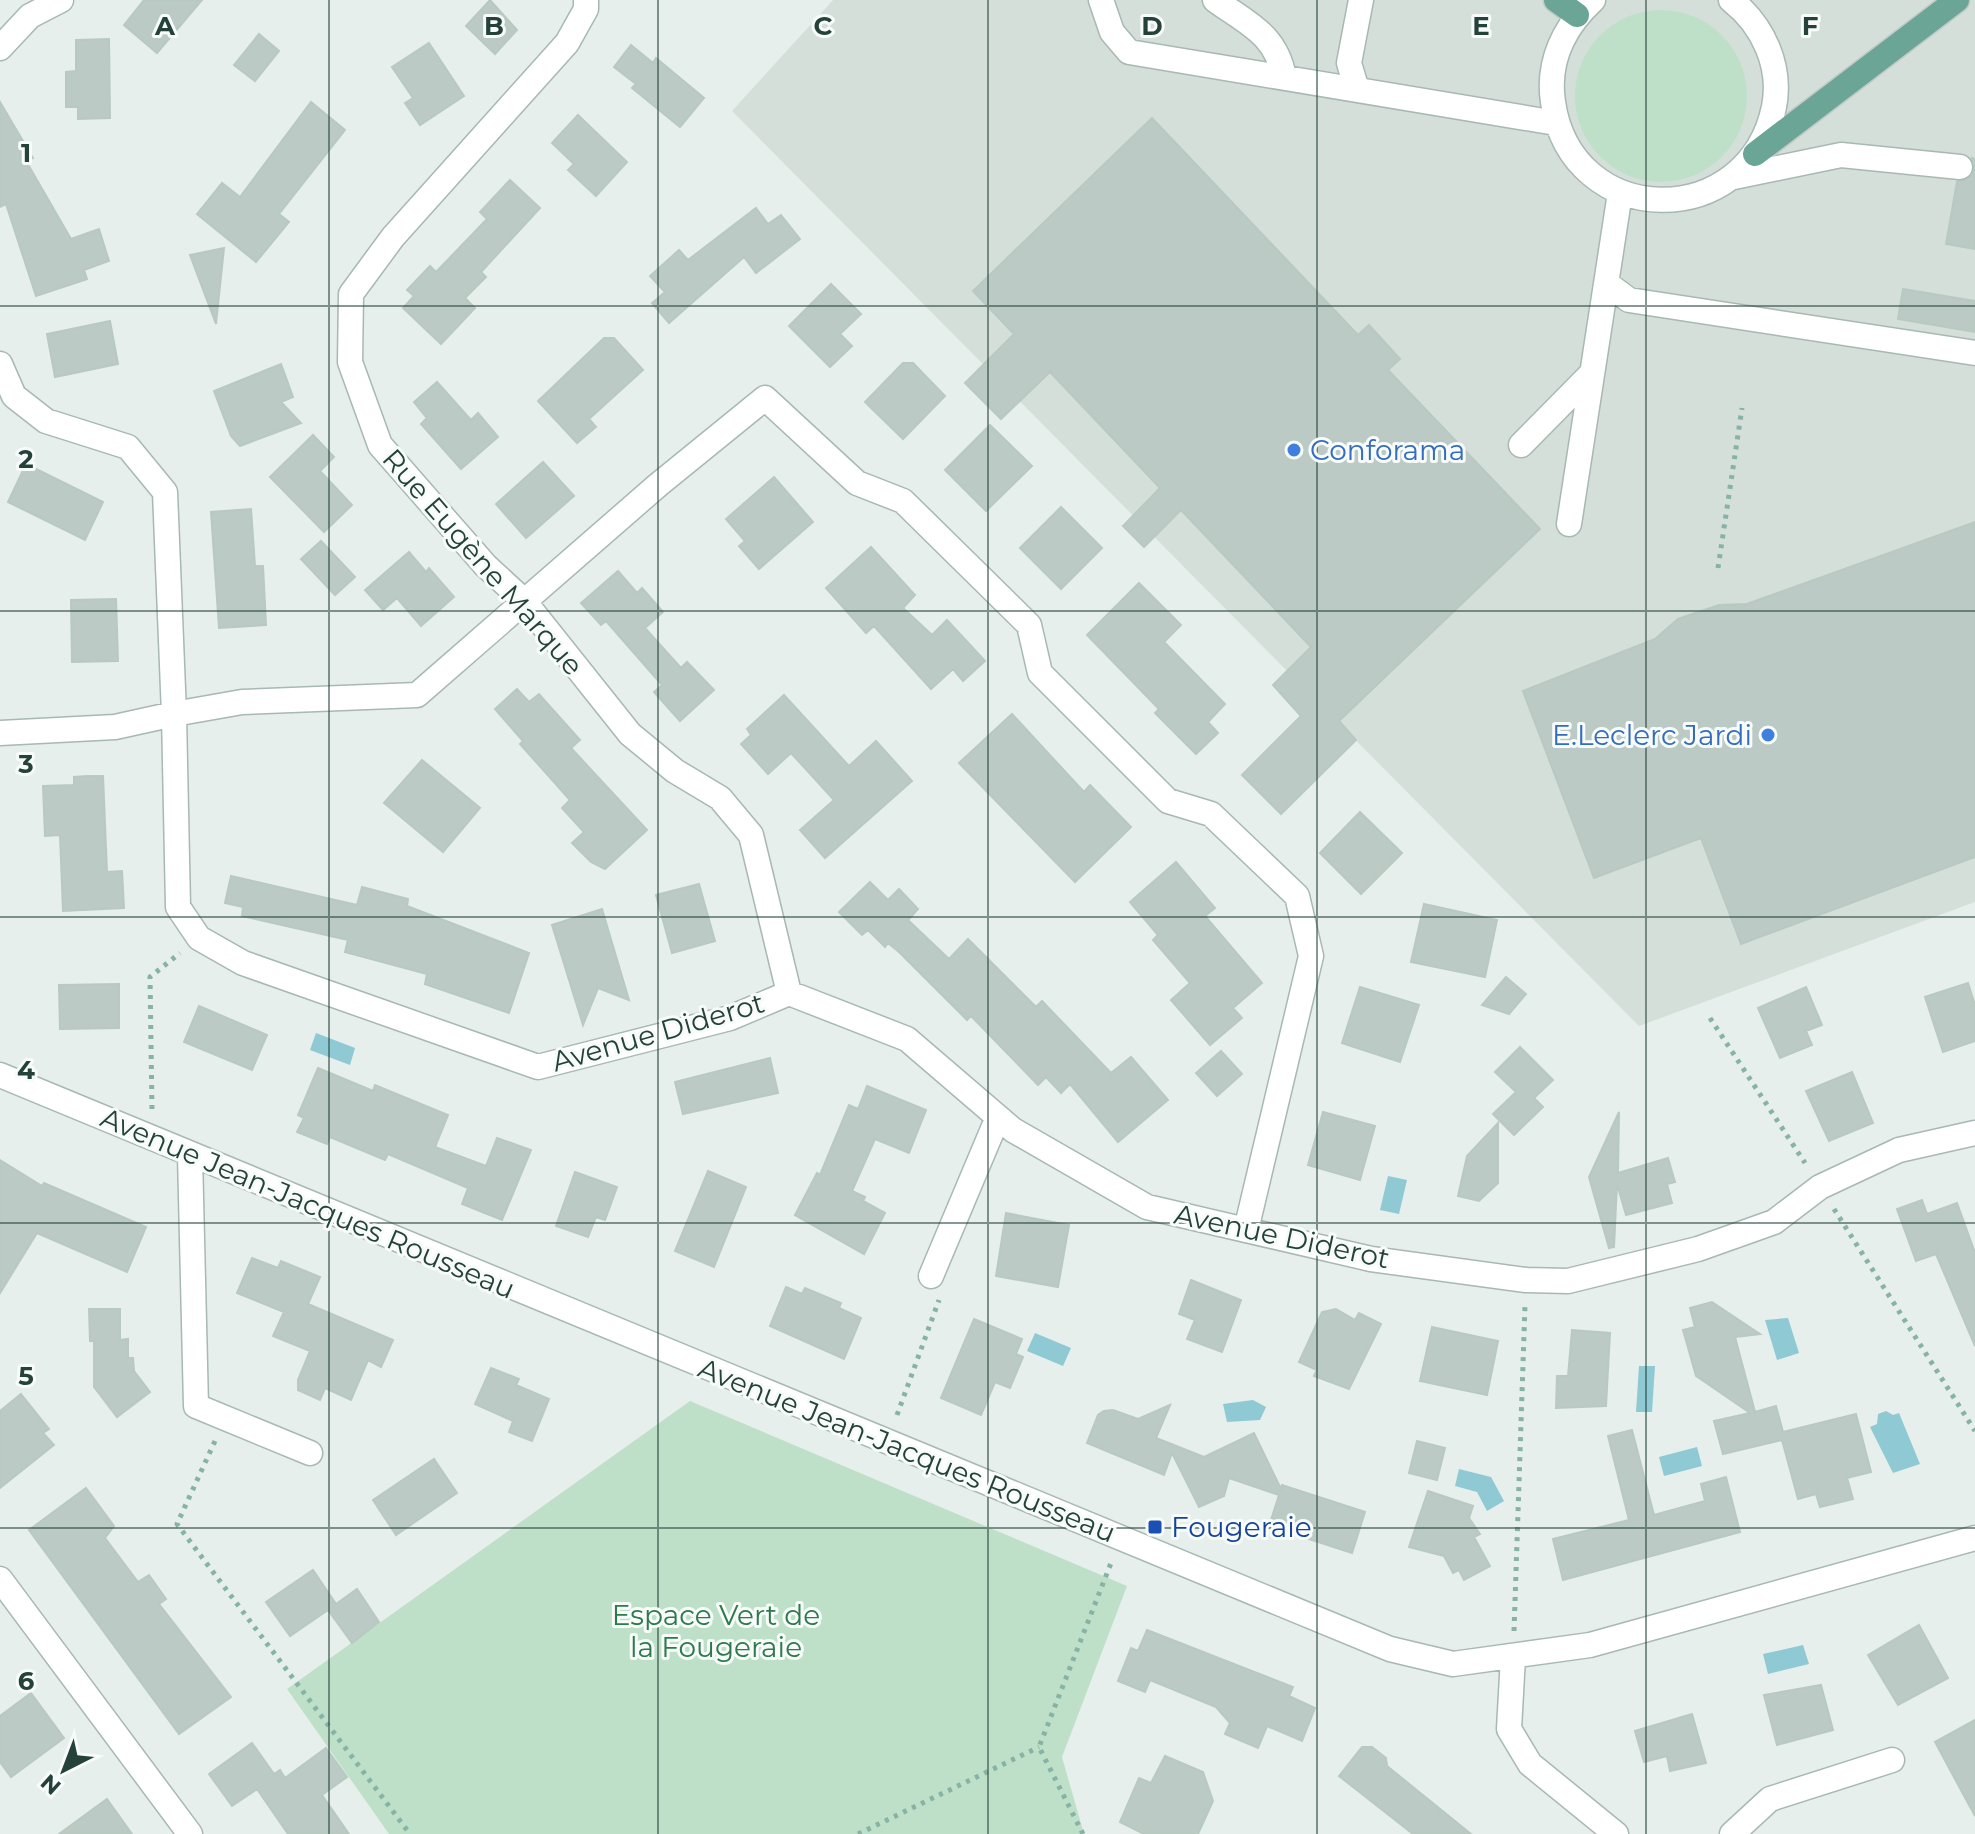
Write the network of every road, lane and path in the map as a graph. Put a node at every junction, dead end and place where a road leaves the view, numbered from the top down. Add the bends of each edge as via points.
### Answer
1 (61, 0) edge
2 (586, 0) edge
3 (1101, 0) edge
4 (1215, 0) edge
5 (1361, 0) edge
6 (1556, 0) edge
7 (1731, 0) edge
8 (1957, 0) edge
9 (1585, 8) edge
10 (0, 48) edge
11 (1284, 77) junction
12 (1357, 90) junction
13 (1556, 123) junction
14 (1755, 154) junction
15 (1960, 167) dead end
16 (1734, 177) junction
17 (1620, 193) junction
18 (1606, 283) junction
19 (1975, 353) edge
20 (0, 364) edge
21 (1592, 373) junction
22 (1742, 408) dead end
23 (1521, 445) dead end
24 (1569, 524) dead end
25 (1718, 568) dead end
26 (524, 601) junction
27 (174, 714) junction
28 (0, 733) edge
29 (199, 938) junction
30 (789, 993) junction
31 (1710, 1018) dead end
32 (0, 1075) edge
33 (998, 1117) junction
34 (1975, 1133) edge
35 (152, 1138) junction
36 (190, 1155) junction
37 (1820, 1187) junction
38 (1246, 1230) junction
39 (931, 1276) joint
40 (1526, 1280) junction
41 (226, 1418) junction
42 (1975, 1431) edge
43 (887, 1442) junction
44 (310, 1453) dead end
45 (1121, 1538) junction
46 (1975, 1538) edge
47 (0, 1579) edge
48 (1513, 1657) junction
49 (1039, 1747) junction
50 (1892, 1760) dead end
51 (190, 1834) edge
52 (410, 1834) edge
53 (858, 1834) edge
54 (1083, 1834) edge
55 (1616, 1834) edge
56 (1732, 1834) edge

1 - 10 street via 30,16
2 - 26 street, Rue Eugène Marque via 567,43 393,237 351,294 350,362 380,445 485,565
3 - 11 street via 1112,32 1129,52
4 - 11 street via 1270,39
5 - 12 street via 1349,63
6 - 9 main road
7 - 14 street via 1763,37 1774,66 1770,127
8 - 14 main road
9 - 13 street via 1558,48 1550,85
11 - 12 street
12 - 13 street
13 - 17 street via 1580,164
14 - 16 street
15 - 16 street via 1841,155
16 - 17 street via 1679,200
17 - 18 street
18 - 19 street via 1629,300
18 - 21 street
20 - 27 street via 14,396 46,421 128,447 165,492
21 - 23 street
21 - 24 street
22 - 25 path
26 - 27 street via 417,695 242,702
26 - 30 street, Rue Eugène Marque via 630,734 675,771 720,798 751,835
26 - 38 street via 765,398 857,483 903,501 1029,625 1040,673 1168,801 1211,814 1297,896 1311,956
27 - 28 street via 115,727
27 - 29 street, Avenue Diderot via 178,907
29 - 30 street, Avenue Diderot via 243,963 538,1067 730,1018
29 - 35 path via 150,977
30 - 33 street, Avenue Diderot via 907,1039
31 - 37 path
32 - 35 street, Avenue Jean-Jacques Rousseau
33 - 38 street, Avenue Diderot via 1147,1207
33 - 39 street
34 - 37 street, Avenue Diderot via 1899,1150
35 - 36 street, Avenue Jean-Jacques Rousseau
36 - 41 street via 196,1406
36 - 43 street, Avenue Jean-Jacques Rousseau
37 - 40 street, Avenue Diderot via 1774,1222 1698,1249 1568,1281
37 - 42 path
38 - 40 street, Avenue Diderot via 1371,1259
39 - 43 path via 941,1296
40 - 48 path
41 - 44 street
41 - 52 path via 177,1524
43 - 45 street, Avenue Jean-Jacques Rousseau
45 - 48 street, Avenue Jean-Jacques Rousseau via 1390,1649 1453,1664
45 - 49 path
46 - 48 street, Avenue Jean-Jacques Rousseau via 1590,1645
47 - 51 street
48 - 55 street via 1509,1729 1530,1764
49 - 53 path
49 - 54 path
50 - 56 street via 1770,1799

